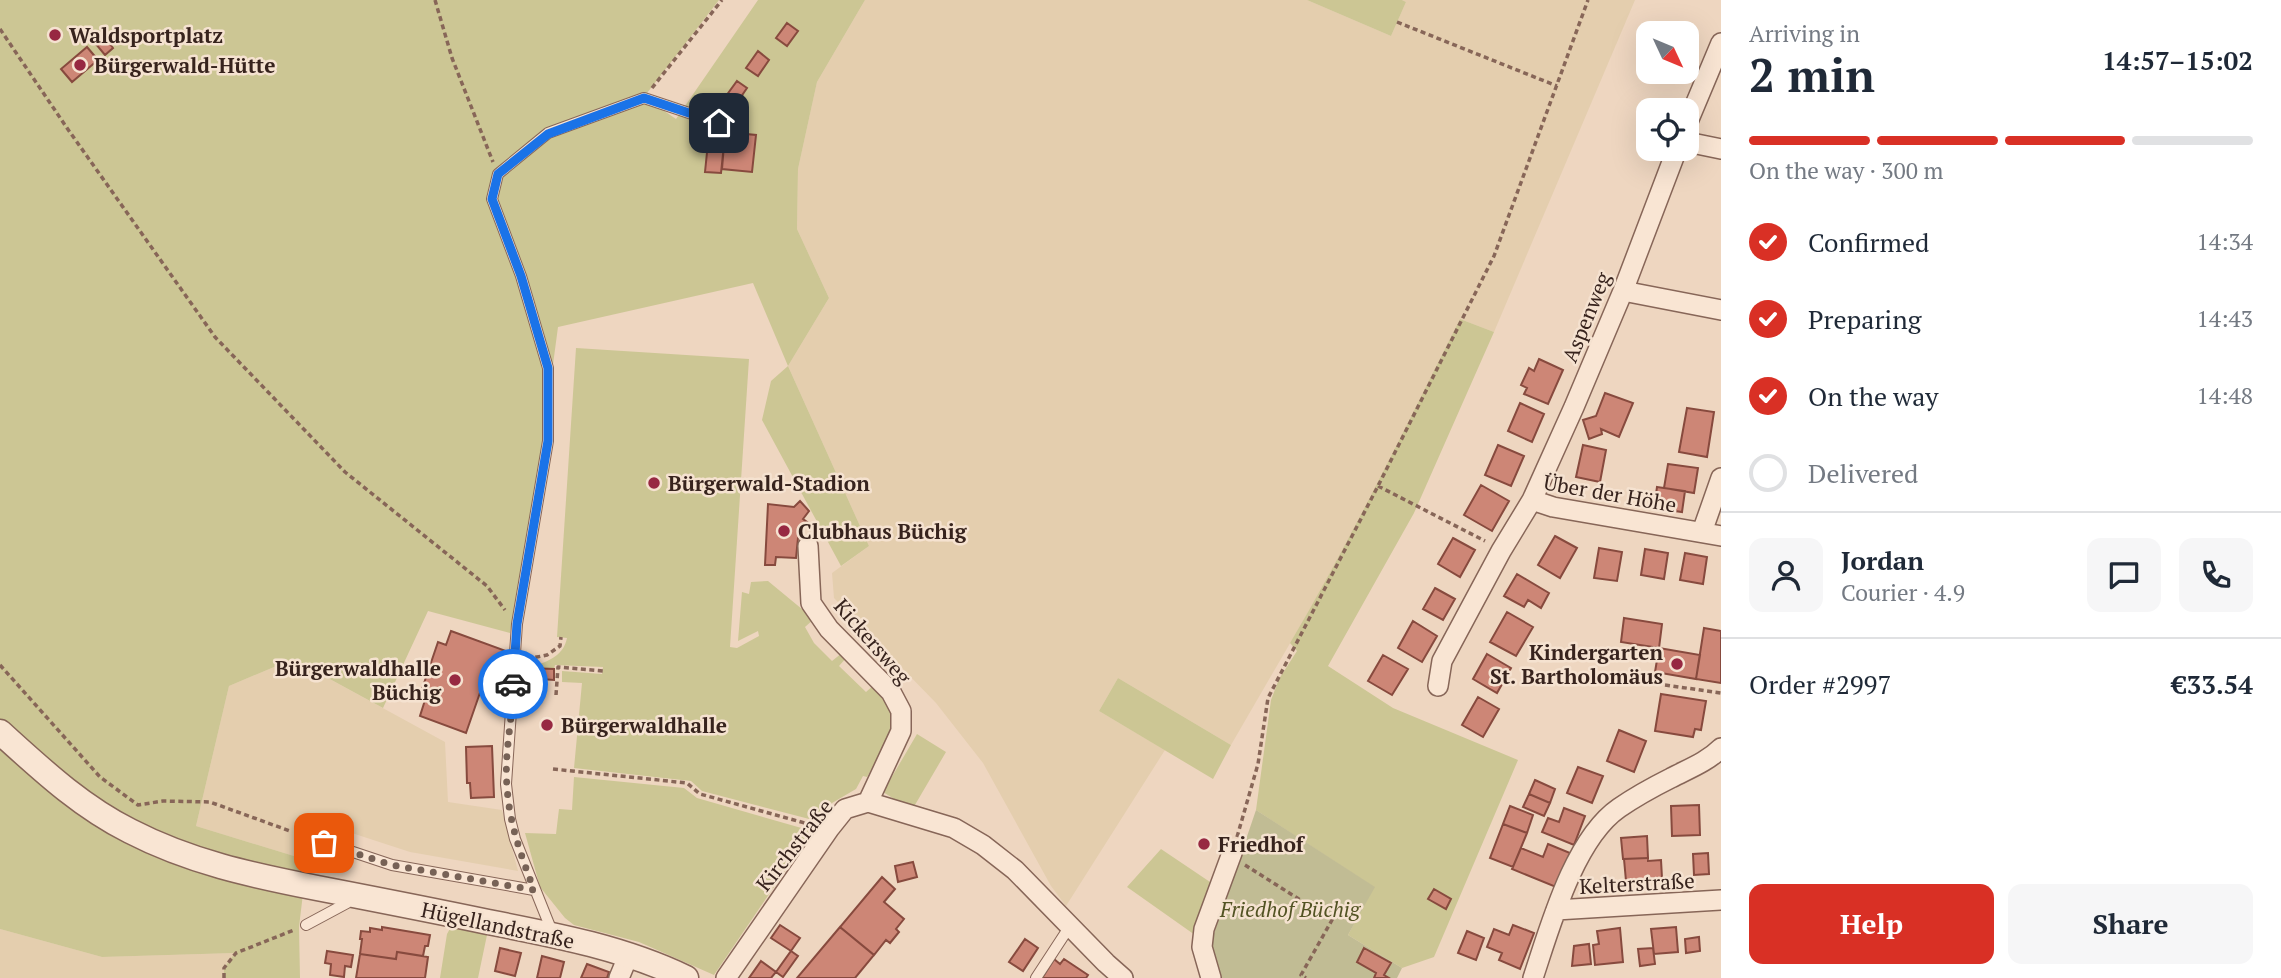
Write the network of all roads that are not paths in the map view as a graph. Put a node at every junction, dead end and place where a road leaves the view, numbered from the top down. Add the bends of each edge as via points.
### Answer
1 (1721, 43) edge
2 (1698, 98) edge
3 (719, 123) dead end
4 (1699, 144) edge
5 (1721, 149) edge
6 (1672, 161) edge
7 (1623, 290) junction
8 (1721, 310) edge
9 (1721, 478) edge
10 (1532, 500) junction
11 (1711, 534) edge
12 (808, 546) dead end
13 (1438, 686) dead end
14 (0, 732) edge
15 (1721, 748) edge
16 (868, 802) junction
17 (302, 835) road end
18 (1231, 855) road end
19 (534, 890) junction
20 (350, 894) junction
21 (1721, 900) edge
22 (1556, 910) junction
23 (306, 925) road end
24 (1070, 926) junction
25 (553, 934) junction
26 (629, 954) junction
27 (619, 978) edge
28 (686, 978) edge
29 (726, 978) edge
30 (1036, 978) edge
31 (1123, 978) edge
32 (1211, 978) edge
33 (1533, 978) edge

1 - 2 street
3 - 19 lane via 644,98 548,134 498,174 492,199 548,368 548,441 517,624 506,784 515,839
4 - 5 street
6 - 7 street, Aspenweg
7 - 8 street
7 - 10 street, Aspenweg
9 - 11 street
10 - 11 street, Über der Höhe
10 - 13 street, Über der Höhe via 1442,661
12 - 16 street, Kickersweg via 811,603 829,629 891,692 901,711 901,731
14 - 20 street, Hügellandstraße via 61,787 131,832 236,872
15 - 22 street via 1617,809 1597,830 1573,869
16 - 24 street, Kirchstraße via 954,828 983,845 1015,870
16 - 29 street, Kirchstraße via 845,809
17 - 19 lane via 392,865
18 - 32 street via 1204,929 1202,947
19 - 25 lane
20 - 23 lane via 347,903
20 - 25 street, Hügellandstraße
21 - 22 street, Kelterstraße
22 - 33 street
24 - 30 lane
24 - 31 street, Kirchstraße
25 - 26 street, Hügellandstraße
26 - 27 street
26 - 28 street, Hügellandstraße

